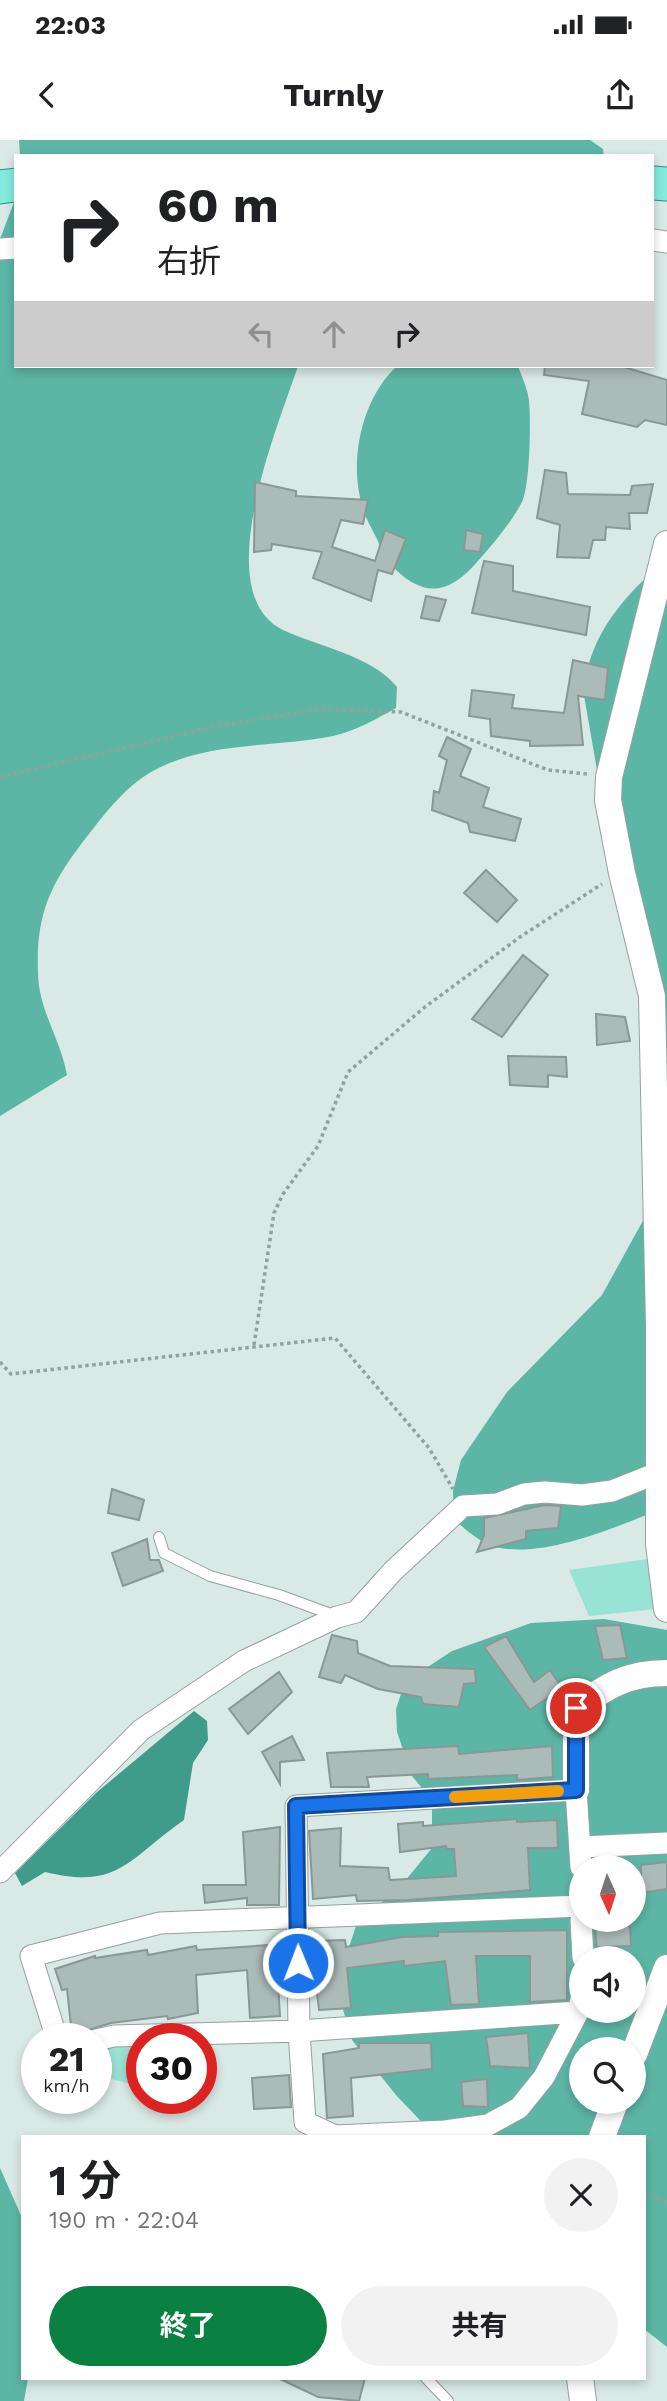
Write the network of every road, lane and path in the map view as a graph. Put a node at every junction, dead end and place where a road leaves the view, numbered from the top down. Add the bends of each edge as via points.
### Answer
1 (667, 544) edge
2 (0, 777) edge
3 (610, 777) junction
4 (622, 873) junction
5 (254, 1345) junction
6 (0, 1362) edge
7 (660, 1472) junction
8 (463, 1506) junction
9 (159, 1537) dead end
10 (663, 1543) edge
11 (667, 1609) edge
12 (337, 1617) junction
13 (667, 1673) edge
14 (576, 1790) junction
15 (667, 1843) edge
16 (581, 1855) edge
17 (593, 1855) edge
18 (0, 1872) edge
19 (569, 1907) edge
20 (296, 1918) junction
21 (667, 1968) edge
22 (569, 2007) edge
23 (52, 2023) edge
24 (571, 2023) edge
25 (299, 2031) junction
26 (112, 2036) edge
27 (641, 2037) edge
28 (611, 2114) edge
29 (333, 2135) edge
30 (357, 2135) edge
31 (603, 2135) edge
32 (646, 2193) edge
33 (667, 2203) edge
34 (428, 2380) edge
35 (580, 2380) edge
36 (448, 2401) edge
37 (583, 2401) edge

1 - 3 street
2 - 3 path via 217,726 319,709 401,712 548,770
3 - 4 street via 608,800
4 - 5 path via 520,937 425,1007 348,1072 318,1146 274,1213
4 - 7 street via 652,996
5 - 6 path via 11,1374
5 - 8 path via 335,1338 429,1448
7 - 8 street via 612,1490 582,1495 524,1494 497,1504
7 - 10 street
8 - 12 street via 356,1612
9 - 12 lane via 164,1553 209,1576
10 - 11 street
12 - 18 street via 244,1661 141,1730
13 - 14 street via 645,1673 612,1683 576,1708
14 - 16 street
14 - 20 street via 296,1806
15 - 17 street
19 - 20 street
20 - 23 street via 160,1923 31,1955
20 - 25 street
21 - 27 street
22 - 25 street
24 - 30 street via 544,2077 520,2108 488,2125
25 - 26 street
25 - 29 street via 305,2122
28 - 31 street
32 - 33 path
34 - 36 lane
35 - 37 street

